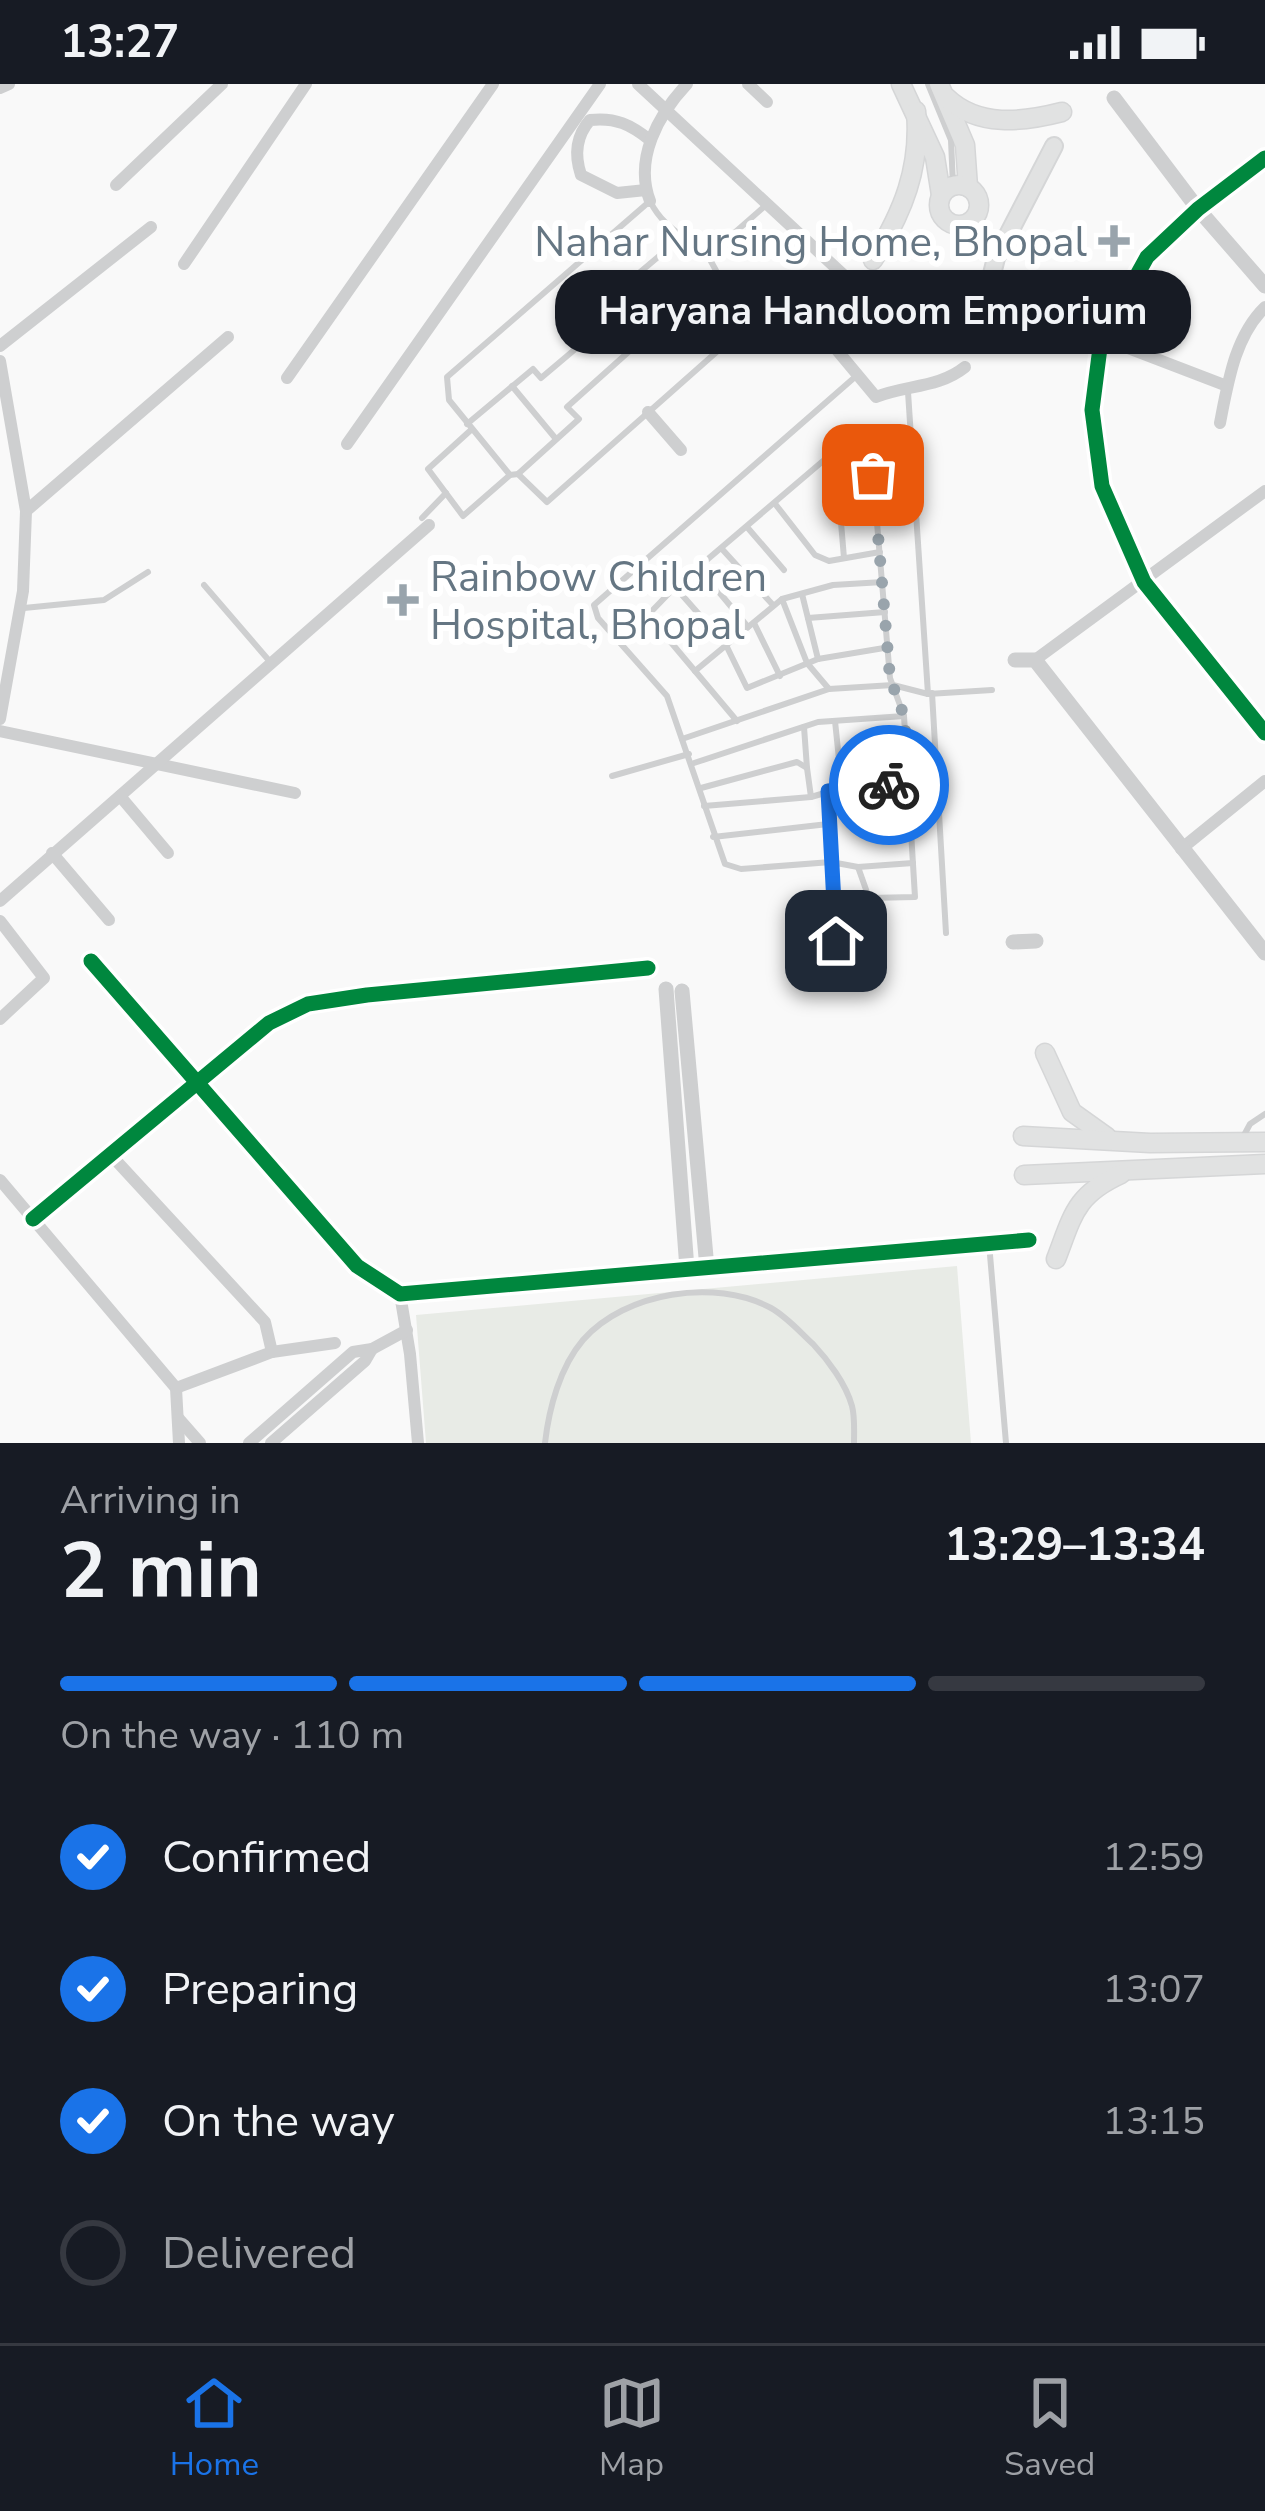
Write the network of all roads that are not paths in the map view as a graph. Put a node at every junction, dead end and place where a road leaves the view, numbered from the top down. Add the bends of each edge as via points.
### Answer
1 (9, 84) edge
2 (222, 84) edge
3 (306, 84) edge
4 (493, 84) edge
5 (600, 84) edge
6 (638, 84) edge
7 (687, 84) edge
8 (748, 84) edge
9 (901, 84) edge
10 (928, 84) edge
11 (0, 88) edge
12 (942, 91) edge
13 (1114, 98) dead end
14 (767, 102) dead end
15 (666, 110) junction
16 (916, 111) junction
17 (1062, 112) dead end
18 (650, 140) junction
19 (1054, 146) dead end
20 (1265, 158) edge
21 (116, 185) dead end
22 (954, 189) junction
23 (648, 196) junction
24 (765, 206) junction
25 (1198, 209) junction
26 (151, 227) dead end
27 (683, 236) junction
28 (707, 256) junction
29 (874, 260) dead end
30 (184, 264) dead end
31 (638, 274) junction
32 (850, 281) dead end
33 (1265, 286) edge
34 (727, 287) junction
35 (987, 294) joint
36 (1265, 307) edge
37 (682, 328) junction
38 (816, 334) dead end
39 (228, 337) dead end
40 (1101, 340) junction
41 (0, 346) edge
42 (0, 361) edge
43 (965, 367) dead end
44 (855, 376) junction
45 (287, 379) dead end
46 (512, 386) junction
47 (1227, 386) junction
48 (908, 387) junction
49 (648, 412) junction
50 (1220, 423) dead end
51 (470, 427) junction
52 (556, 439) junction
53 (347, 445) dead end
54 (681, 450) dead end
55 (912, 463) junction
56 (514, 475) junction
57 (837, 475) junction
58 (873, 475) junction
59 (1265, 491) edge
60 (446, 494) junction
61 (776, 505) junction
62 (26, 512) junction
63 (425, 522) joint
64 (747, 527) junction
65 (722, 549) junction
66 (880, 552) junction
67 (844, 558) junction
68 (699, 568) junction
69 (784, 570) dead end
70 (148, 572) dead end
71 (883, 582) junction
72 (1144, 582) junction
73 (204, 585) dead end
74 (675, 587) junction
75 (802, 594) junction
76 (782, 599) junction
77 (773, 605) junction
78 (20, 608) junction
79 (885, 612) junction
80 (808, 618) junction
81 (751, 625) junction
82 (726, 645) junction
83 (890, 647) junction
84 (818, 659) junction
85 (1015, 660) dead end
86 (1035, 660) junction
87 (807, 663) junction
88 (272, 664) junction
89 (695, 671) junction
90 (780, 676) junction
91 (893, 686) junction
92 (829, 689) junction
93 (992, 690) dead end
94 (930, 693) junction
95 (904, 716) junction
96 (0, 719) edge
97 (736, 721) junction
98 (835, 721) junction
99 (804, 727) junction
100 (0, 731) edge
101 (1265, 733) edge
102 (682, 740) junction
103 (689, 754) junction
104 (908, 755) junction
105 (839, 760) junction
106 (161, 763) junction
107 (694, 763) junction
108 (806, 768) junction
109 (612, 776) dead end
110 (1265, 781) edge
111 (910, 783) junction
112 (701, 788) junction
113 (842, 788) junction
114 (828, 791) junction
115 (295, 793) dead end
116 (120, 796) junction
117 (811, 797) junction
118 (704, 806) junction
119 (828, 824) junction
120 (713, 837) junction
121 (1181, 849) junction
122 (52, 853) junction
123 (168, 853) dead end
124 (831, 862) junction
125 (913, 863) junction
126 (858, 867) junction
127 (3, 892) edge
128 (109, 920) dead end
129 (0, 921) edge
130 (946, 933) dead end
131 (1036, 940) dead end
132 (1013, 942) dead end
133 (836, 952) dead end
134 (1265, 953) edge
135 (91, 961) dead end
136 (648, 968) dead end
137 (0, 1018) edge
138 (1045, 1053) dead end
139 (197, 1082) junction
140 (1265, 1114) edge
141 (1022, 1136) dead end
142 (1118, 1142) junction
143 (1241, 1142) junction
144 (1265, 1142) edge
145 (110, 1154) junction
146 (1265, 1164) edge
147 (1125, 1172) junction
148 (1024, 1175) dead end
149 (0, 1180) edge
150 (33, 1219) junction
151 (1029, 1240) dead end
152 (989, 1243) junction
153 (1056, 1259) dead end
154 (707, 1268) junction
155 (687, 1269) junction
156 (400, 1294) junction
157 (407, 1330) junction
158 (335, 1343) dead end
159 (372, 1349) junction
160 (272, 1352) junction
161 (176, 1388) junction
162 (178, 1418) junction
163 (180, 1443) edge
164 (200, 1443) edge
165 (250, 1443) edge
166 (271, 1443) edge
167 (418, 1443) edge
168 (545, 1443) edge
169 (854, 1443) edge
170 (1006, 1443) edge

1 - 11 street
2 - 21 street
3 - 30 street
4 - 45 street
5 - 53 street
6 - 15 street
7 - 15 street
8 - 14 street
9 - 16 main road
10 - 22 lane via 951,140
12 - 17 main road via 959,110 1014,122
12 - 22 main road via 965,145
13 - 25 street
15 - 18 street
15 - 24 street
16 - 22 main road
16 - 29 main road via 909,192
18 - 23 street
18 - 23 street via 632,125 590,120 576,150 581,175 617,193
19 - 35 main road via 996,258
20 - 25 street
23 - 27 lane via 661,225
23 - 51 lane via 447,377 449,400
24 - 28 lane
24 - 32 street
25 - 33 street
25 - 40 street via 1147,257
26 - 41 street
27 - 28 lane
27 - 31 lane
28 - 34 lane
31 - 37 lane
31 - 46 lane via 620,289 632,302 541,379 533,369
34 - 37 lane
34 - 49 lane via 740,314 738,333
35 - 40 street
36 - 47 street via 1247,324
37 - 52 lane via 665,344 652,330 568,407 579,419
38 - 44 street
39 - 62 street
40 - 47 street
40 - 72 street via 1092,387 1096,459
42 - 62 street
43 - 48 street via 947,380
44 - 48 street via 876,398
44 - 102 lane via 594,605 667,696
46 - 51 lane
46 - 52 lane
47 - 50 street
48 - 55 lane
49 - 54 street
49 - 56 lane via 548,502
51 - 56 lane
51 - 60 lane via 428,469
52 - 56 lane
55 - 58 lane
55 - 94 lane
56 - 60 lane via 464,516
57 - 58 lane
57 - 61 lane via 824,460
57 - 67 lane
58 - 66 lane
59 - 72 street
60 - 63 lane
61 - 64 lane
61 - 67 lane via 815,555
62 - 78 street
63 - 88 street
64 - 65 lane
64 - 69 lane
65 - 68 lane
65 - 77 lane
66 - 67 lane
66 - 71 lane
68 - 74 lane
68 - 81 lane
70 - 78 lane via 104,600
71 - 75 lane
71 - 79 lane
72 - 86 street
72 - 101 street
73 - 88 lane
74 - 82 lane
74 - 89 lane via 648,615
75 - 76 lane
75 - 80 lane
76 - 77 lane
76 - 87 lane
77 - 81 lane
78 - 96 street
79 - 80 lane
79 - 83 lane
80 - 84 lane
81 - 82 lane
81 - 90 lane
82 - 89 lane
82 - 90 lane via 747,688
83 - 84 lane
83 - 91 lane
84 - 87 lane
85 - 86 street
86 - 121 street
87 - 90 lane
87 - 92 lane
88 - 106 street
89 - 97 lane
91 - 92 lane
91 - 94 lane
91 - 95 lane
92 - 97 lane
93 - 94 lane
94 - 130 lane
95 - 98 lane
95 - 104 lane
97 - 102 lane
98 - 99 lane
98 - 105 lane
99 - 107 lane
99 - 108 lane
100 - 106 street
102 - 103 lane
103 - 107 lane
103 - 109 lane
104 - 105 lane
104 - 111 lane
105 - 113 lane
106 - 115 street
106 - 116 street
107 - 112 lane
108 - 112 lane via 796,762
108 - 117 lane
110 - 121 street
111 - 113 lane
111 - 125 lane
112 - 118 lane
113 - 114 lane
114 - 117 lane
114 - 119 lane
116 - 122 street
116 - 123 street
117 - 118 lane
118 - 120 lane
119 - 120 lane
119 - 124 lane
120 - 124 lane via 725,863 741,869
121 - 134 street
122 - 127 street
122 - 128 street
124 - 126 lane
124 - 133 lane
125 - 126 lane
125 - 126 lane via 914,897 869,898
129 - 137 street via 44,979
131 - 132 street
135 - 139 street
136 - 139 street via 308,1004 269,1023
138 - 142 main road via 1072,1112
139 - 145 street
139 - 156 street via 357,1266
140 - 143 lane
141 - 142 main road
142 - 143 main road
143 - 144 main road
145 - 150 street
145 - 160 street via 265,1322
146 - 147 main road
147 - 148 main road
147 - 153 main road via 1085,1195
149 - 150 street
150 - 161 street
151 - 152 street
152 - 154 street
152 - 170 lane
154 - 155 street
154 - 155 street via 674,990
155 - 156 street
156 - 157 street
157 - 159 street
157 - 167 street
158 - 160 street
159 - 165 street via 353,1352
159 - 166 street
160 - 161 street
161 - 162 street
162 - 163 street
162 - 164 street
168 - 169 lane via 566,1367 611,1316 642,1302 728,1293 771,1308 828,1360 852,1405

